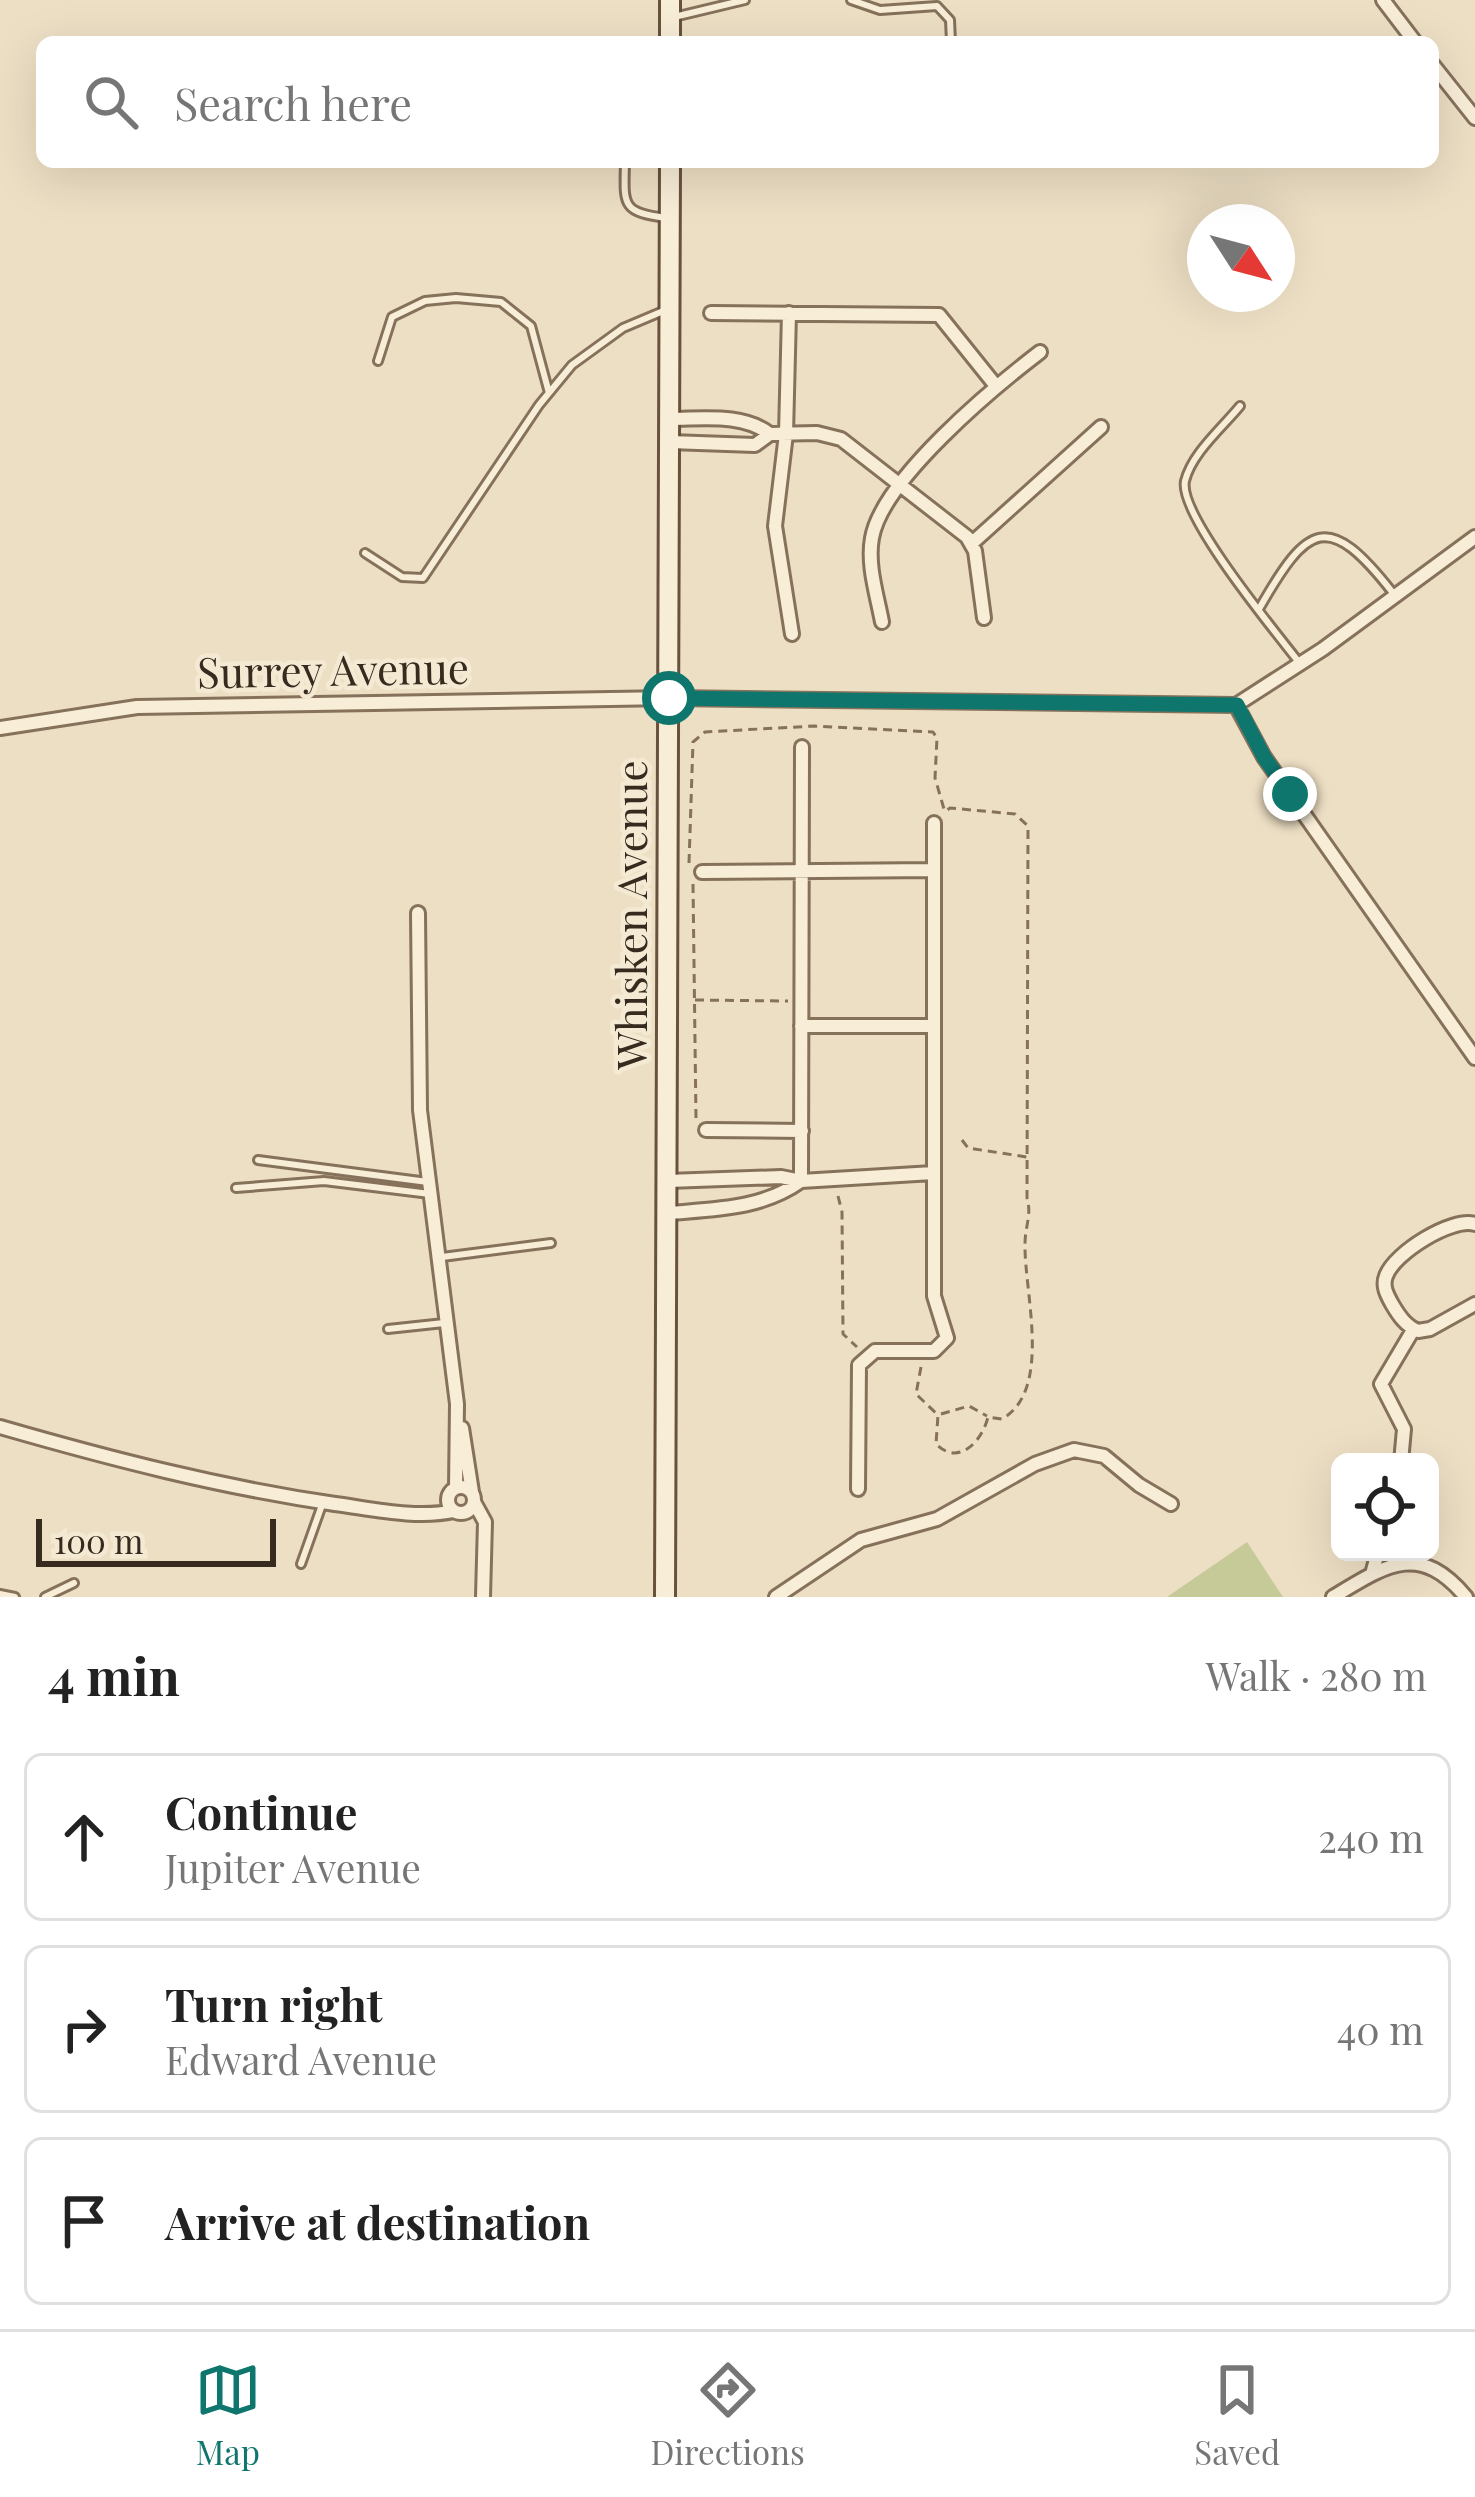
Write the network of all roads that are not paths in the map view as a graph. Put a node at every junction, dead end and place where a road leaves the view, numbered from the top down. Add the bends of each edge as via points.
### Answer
1 (745, 0) edge
2 (851, 0) edge
3 (1383, 0) edge
4 (670, 9) edge
5 (951, 36) edge
6 (1410, 36) edge
7 (1439, 73) edge
8 (1475, 118) edge
9 (625, 168) edge
10 (670, 168) edge
11 (670, 218) junction
12 (671, 308) junction
13 (712, 313) dead end
14 (789, 313) junction
15 (1040, 352) dead end
16 (378, 361) dead end
17 (995, 386) junction
18 (549, 393) junction
19 (1240, 406) dead end
20 (670, 419) junction
21 (715, 419) junction
22 (1101, 427) dead end
23 (770, 434) junction
24 (786, 434) junction
25 (670, 442) junction
26 (712, 445) junction
27 (899, 483) junction
28 (1475, 537) edge
29 (971, 544) junction
30 (365, 553) dead end
31 (1396, 596) junction
32 (1259, 609) junction
33 (984, 618) dead end
34 (882, 622) dead end
35 (792, 634) dead end
36 (1300, 664) junction
37 (669, 698) junction
38 (1237, 705) junction
39 (0, 728) edge
40 (802, 747) dead end
41 (934, 823) road end
42 (800, 870) junction
43 (934, 870) junction
44 (694, 874) road end
45 (418, 913) dead end
46 (802, 1026) junction
47 (934, 1026) junction
48 (1475, 1058) edge
49 (706, 1130) road end
50 (802, 1131) junction
51 (258, 1160) dead end
52 (933, 1173) junction
53 (668, 1181) junction
54 (801, 1181) junction
55 (236, 1188) dead end
56 (429, 1188) junction
57 (669, 1213) junction
58 (1475, 1224) edge
59 (551, 1243) dead end
60 (440, 1257) junction
61 (1475, 1304) edge
62 (448, 1323) junction
63 (388, 1329) dead end
64 (1413, 1330) junction
65 (457, 1404) junction
66 (0, 1427) edge
67 (1402, 1453) edge
68 (857, 1489) dead end
69 (452, 1492) junction
70 (473, 1497) junction
71 (323, 1502) junction
72 (1171, 1504) dead end
73 (458, 1512) junction
74 (416, 1514) junction
75 (486, 1540) junction
76 (1376, 1561) edge
77 (301, 1564) dead end
78 (1372, 1574) junction
79 (74, 1583) dead end
80 (0, 1594) edge
81 (15, 1597) edge
82 (46, 1597) edge
83 (483, 1597) edge
84 (665, 1597) edge
85 (776, 1597) edge
86 (1333, 1597) edge
87 (1466, 1597) edge

1 - 4 lane
2 - 5 lane via 880,10 938,6
3 - 6 street
7 - 8 street
9 - 11 lane via 629,208
10 - 11 street, Whisken Avenue
11 - 12 street, Whisken Avenue
12 - 18 lane via 596,345
12 - 20 street, Whisken Avenue
13 - 14 street
14 - 17 street via 938,316
14 - 24 street
15 - 17 street
16 - 18 lane via 392,317 425,301 502,302 531,326
17 - 27 street
18 - 30 lane via 429,573 402,577
19 - 32 lane via 1196,459 1184,492 1198,526
20 - 21 street
20 - 25 street, Whisken Avenue
21 - 23 street via 755,423
21 - 26 street
22 - 29 street
23 - 24 street
23 - 26 street via 755,445
24 - 27 street via 841,439
24 - 35 street via 775,526
25 - 26 street
25 - 37 street, Whisken Avenue
27 - 29 street
27 - 34 street via 872,532
28 - 31 street
29 - 33 street
31 - 32 lane via 1361,551 1329,537 1286,561
31 - 36 street
32 - 36 lane
36 - 38 street
37 - 38 street, Surrey Avenue
37 - 39 street, Surrey Avenue via 137,707
37 - 53 street, Whisken Avenue
38 - 48 street via 1264,757
40 - 42 street
41 - 43 street
42 - 43 street
42 - 44 street
42 - 46 street
43 - 47 street
45 - 56 street
46 - 47 street
46 - 50 street
47 - 52 street
49 - 50 street
50 - 54 street
51 - 56 lane
52 - 54 street
52 - 68 street via 934,1296 947,1338 922,1353 869,1353 857,1372
53 - 54 street
53 - 57 street, Whisken Avenue
54 - 57 street via 778,1197
55 - 56 lane via 324,1181
56 - 60 street
57 - 84 street, Whisken Avenue
58 - 64 street via 1448,1226 1386,1274 1386,1294
59 - 60 lane
60 - 62 street
61 - 64 street
62 - 63 lane
62 - 65 street
64 - 67 street via 1381,1384 1405,1429
65 - 69 street
65 - 70 street
66 - 71 street via 184,1478
69 - 70 street
69 - 73 street
69 - 74 street
70 - 73 street
70 - 75 street
71 - 74 street
71 - 77 lane
72 - 85 street via 1105,1456 1074,1450 937,1519 861,1540
73 - 74 street
73 - 75 street
75 - 83 street
76 - 78 street
78 - 86 street
78 - 87 street via 1412,1562 1435,1568
79 - 82 lane
80 - 81 lane

